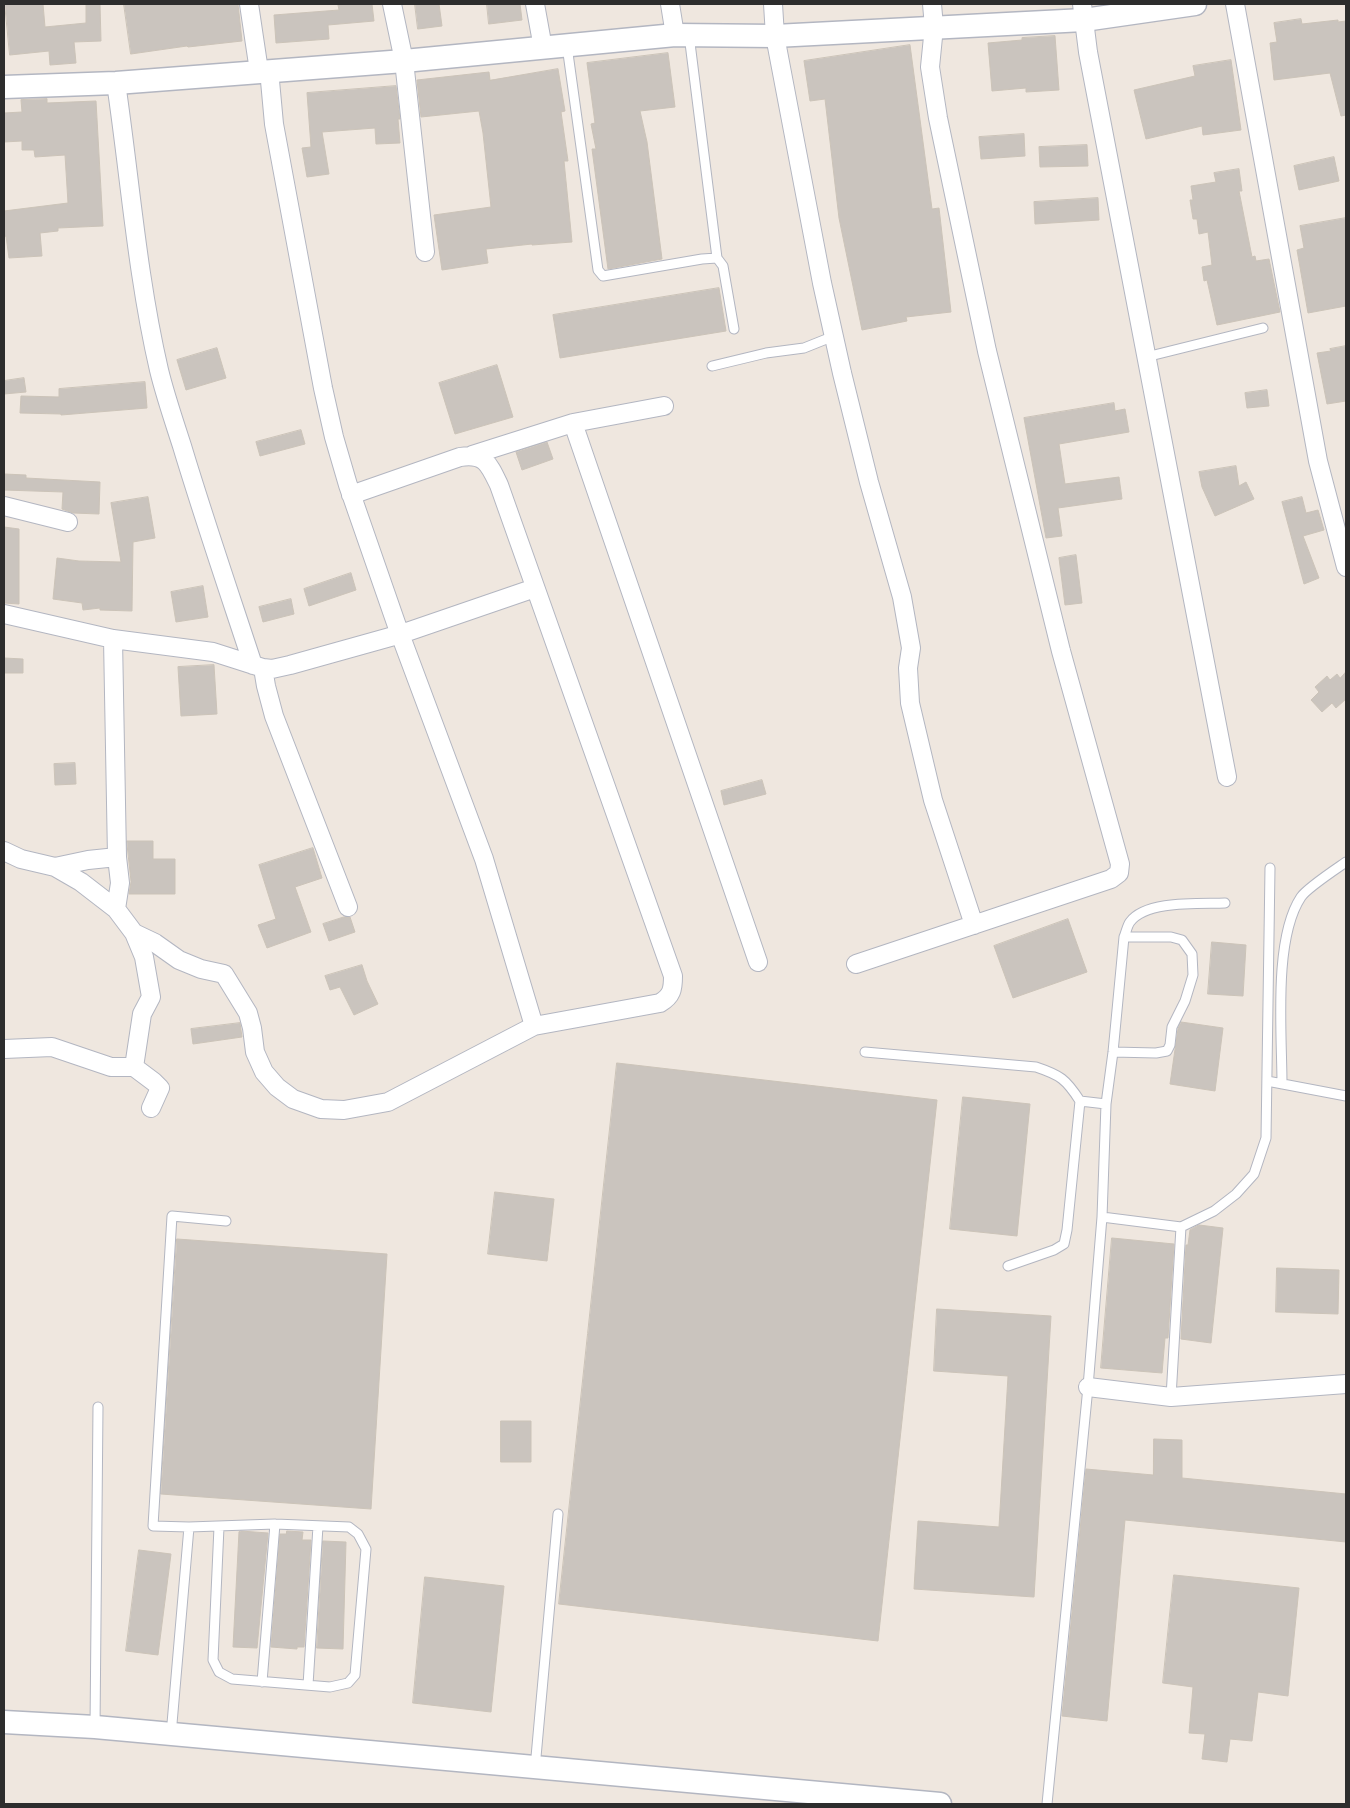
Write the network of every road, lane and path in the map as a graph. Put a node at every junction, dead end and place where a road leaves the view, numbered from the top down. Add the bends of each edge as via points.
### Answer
1 (249, 4) edge
2 (392, 4) edge
3 (536, 4) edge
4 (670, 4) edge
5 (772, 4) edge
6 (932, 4) edge
7 (1195, 4) edge
8 (1235, 4) edge
9 (1083, 12) edge
10 (934, 27) junction
11 (682, 35) junction
12 (776, 36) junction
13 (567, 46) junction
14 (543, 48) junction
15 (404, 61) junction
16 (264, 70) junction
17 (116, 83) junction
18 (4, 87) edge
19 (425, 252) dead end
20 (716, 258) junction
21 (1263, 328) dead end
22 (734, 329) dead end
23 (834, 336) junction
24 (1146, 357) junction
25 (712, 366) dead end
26 (664, 406) dead end
27 (573, 423) junction
28 (472, 455) junction
29 (351, 494) junction
30 (4, 506) edge
31 (68, 522) dead end
32 (1346, 567) edge
33 (535, 588) junction
34 (4, 614) edge
35 (401, 634) junction
36 (113, 639) junction
37 (258, 666) junction
38 (1227, 777) dead end
39 (4, 850) edge
40 (117, 856) junction
41 (1346, 862) edge
42 (55, 868) junction
43 (1270, 868) dead end
44 (1225, 902) dead end
45 (348, 907) dead end
46 (116, 909) junction
47 (974, 925) junction
48 (134, 933) junction
49 (1124, 937) junction
50 (758, 962) dead end
51 (856, 964) dead end
52 (534, 1026) junction
53 (4, 1049) edge
54 (864, 1052) dead end
55 (1113, 1052) junction
56 (134, 1067) junction
57 (1267, 1081) junction
58 (1282, 1084) junction
59 (1346, 1096) edge
60 (1080, 1101) junction
61 (1106, 1104) junction
62 (151, 1108) dead end
63 (1102, 1217) junction
64 (226, 1221) dead end
65 (1181, 1227) junction
66 (1008, 1266) dead end
67 (1346, 1384) edge
68 (1088, 1387) junction
69 (1171, 1397) junction
70 (98, 1407) dead end
71 (558, 1514) dead end
72 (275, 1524) junction
73 (219, 1526) junction
74 (318, 1526) junction
75 (189, 1527) junction
76 (262, 1682) junction
77 (308, 1685) junction
78 (4, 1722) edge
79 (95, 1727) junction
80 (171, 1735) junction
81 (535, 1768) junction
82 (940, 1804) edge
83 (1047, 1804) edge

1 - 16 street
2 - 15 street
3 - 14 street
4 - 11 street
5 - 12 street
6 - 10 street
7 - 9 street
8 - 32 street via 1318,461
9 - 10 street
9 - 24 street
10 - 12 street
10 - 47 street via 930,67 938,118 987,351 1060,651 1120,864 1120,873 1111,879
11 - 12 street
11 - 13 street
11 - 20 lane
12 - 23 street
13 - 14 street
13 - 20 lane via 598,270 603,276
14 - 15 street
15 - 16 street
15 - 19 street
16 - 17 street
16 - 29 street via 323,388
17 - 18 street
17 - 37 street via 144,292 159,370 198,498
20 - 22 lane via 723,266
21 - 24 lane
23 - 25 lane via 804,348
23 - 47 street via 869,482 902,596 911,648 908,668 910,703 933,800
24 - 38 street
26 - 27 street
27 - 28 street
27 - 50 street
28 - 29 street
28 - 33 street via 483,459 494,474
29 - 35 street
30 - 31 street
33 - 35 street
33 - 52 street via 673,976 673,991 660,1003
34 - 36 street
35 - 37 street via 290,665 272,669
35 - 52 street via 484,859
36 - 37 street via 213,652
36 - 40 street
37 - 45 street via 274,716
39 - 42 street via 21,859
40 - 42 street
40 - 46 street via 120,883
41 - 58 lane via 1302,895 1289,920 1281,983
42 - 46 street via 81,882
43 - 57 lane
44 - 49 lane via 1150,908 1130,922
46 - 48 street
47 - 51 street
48 - 52 street via 179,960 224,974 248,1013 255,1052 264,1072 293,1099 321,1109 344,1110 388,1102
48 - 56 street via 144,957 151,997 142,1014
49 - 55 lane
49 - 55 lane via 1182,940 1192,954 1192,975 1167,1051
53 - 56 street via 52,1047 111,1067
54 - 60 lane via 1036,1067 1057,1074 1071,1086
55 - 61 lane
56 - 62 street via 160,1088
57 - 58 lane
57 - 65 lane via 1266,1138 1254,1174 1236,1194 1214,1210
58 - 59 lane
60 - 61 lane
60 - 66 lane via 1064,1244
61 - 63 lane
63 - 65 lane
63 - 68 lane
64 - 75 lane via 172,1216 153,1526
65 - 69 lane
67 - 69 street
68 - 69 street
68 - 83 lane
70 - 79 lane
71 - 81 lane
72 - 73 lane
72 - 74 lane
72 - 76 lane
73 - 75 lane
73 - 76 lane via 213,1660 219,1672 232,1679
74 - 77 lane
74 - 77 lane via 349,1528 358,1534 366,1549 355,1675 348,1683 330,1687
75 - 80 lane
76 - 77 lane
78 - 79 street
79 - 80 street
80 - 81 street
81 - 82 street

